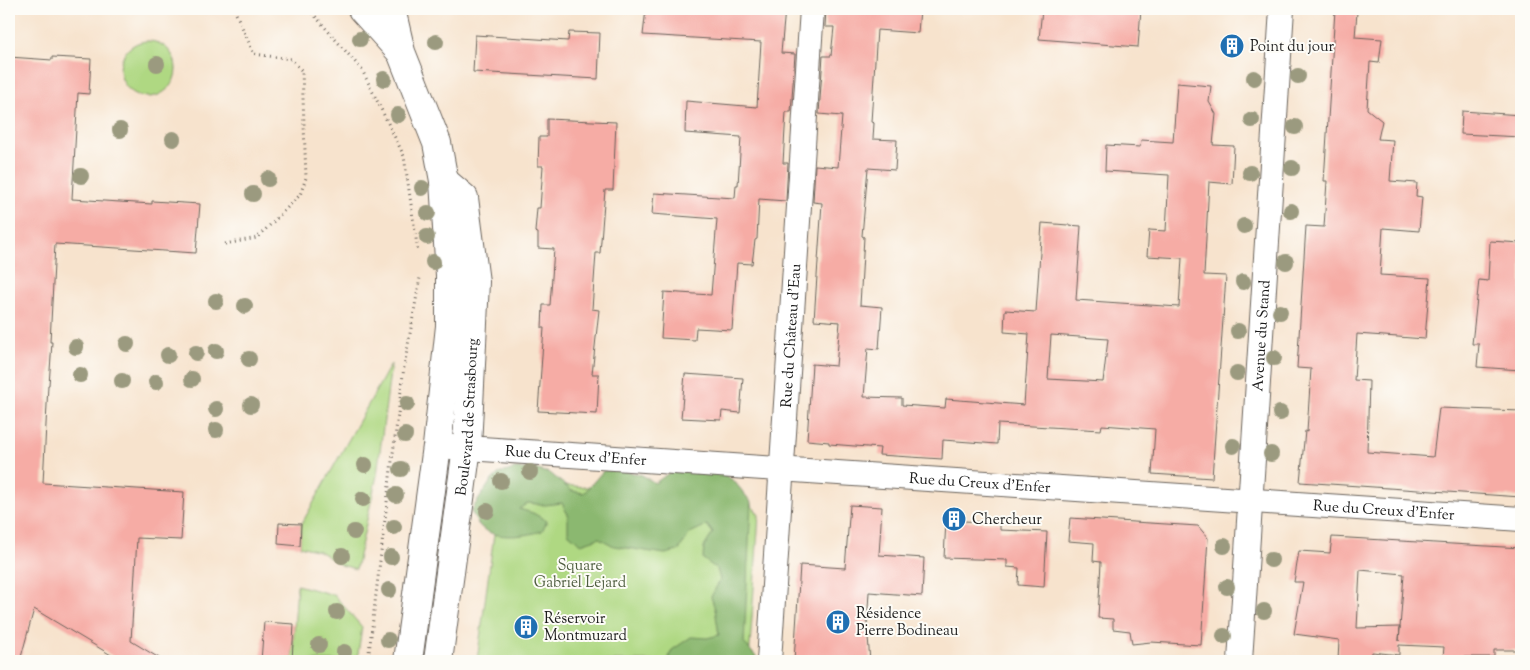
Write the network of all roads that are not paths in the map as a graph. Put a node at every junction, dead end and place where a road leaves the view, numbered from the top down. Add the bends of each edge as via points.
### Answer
1 (362, 9) edge
2 (392, 9) edge
3 (812, 9) edge
4 (1282, 9) edge
5 (401, 52) junction
6 (444, 181) junction
7 (437, 446) junction
8 (467, 448) junction
9 (782, 469) junction
10 (1250, 501) junction
11 (1521, 519) edge
12 (408, 661) edge
13 (438, 661) edge
14 (769, 661) edge
15 (1240, 661) edge

1 - 5 street
2 - 5 street
3 - 9 street, Rue du Château d'Eau
4 - 10 street, Avenue du Stand
5 - 6 street, Boulevard de Strasbourg via 437,143
6 - 7 street, Boulevard de Strasbourg via 450,326
6 - 8 street, Boulevard de Strasbourg via 464,198 475,282
7 - 8 street, Rue du Creux d'Enfer
7 - 12 street, Boulevard de Strasbourg
8 - 9 street, Rue du Creux d'Enfer
8 - 13 street, Boulevard de Strasbourg
9 - 10 street, Rue du Creux d'Enfer
9 - 14 street, Rue du Château d'Eau
10 - 11 street, Rue du Creux d'Enfer
10 - 15 street, Avenue du Stand

